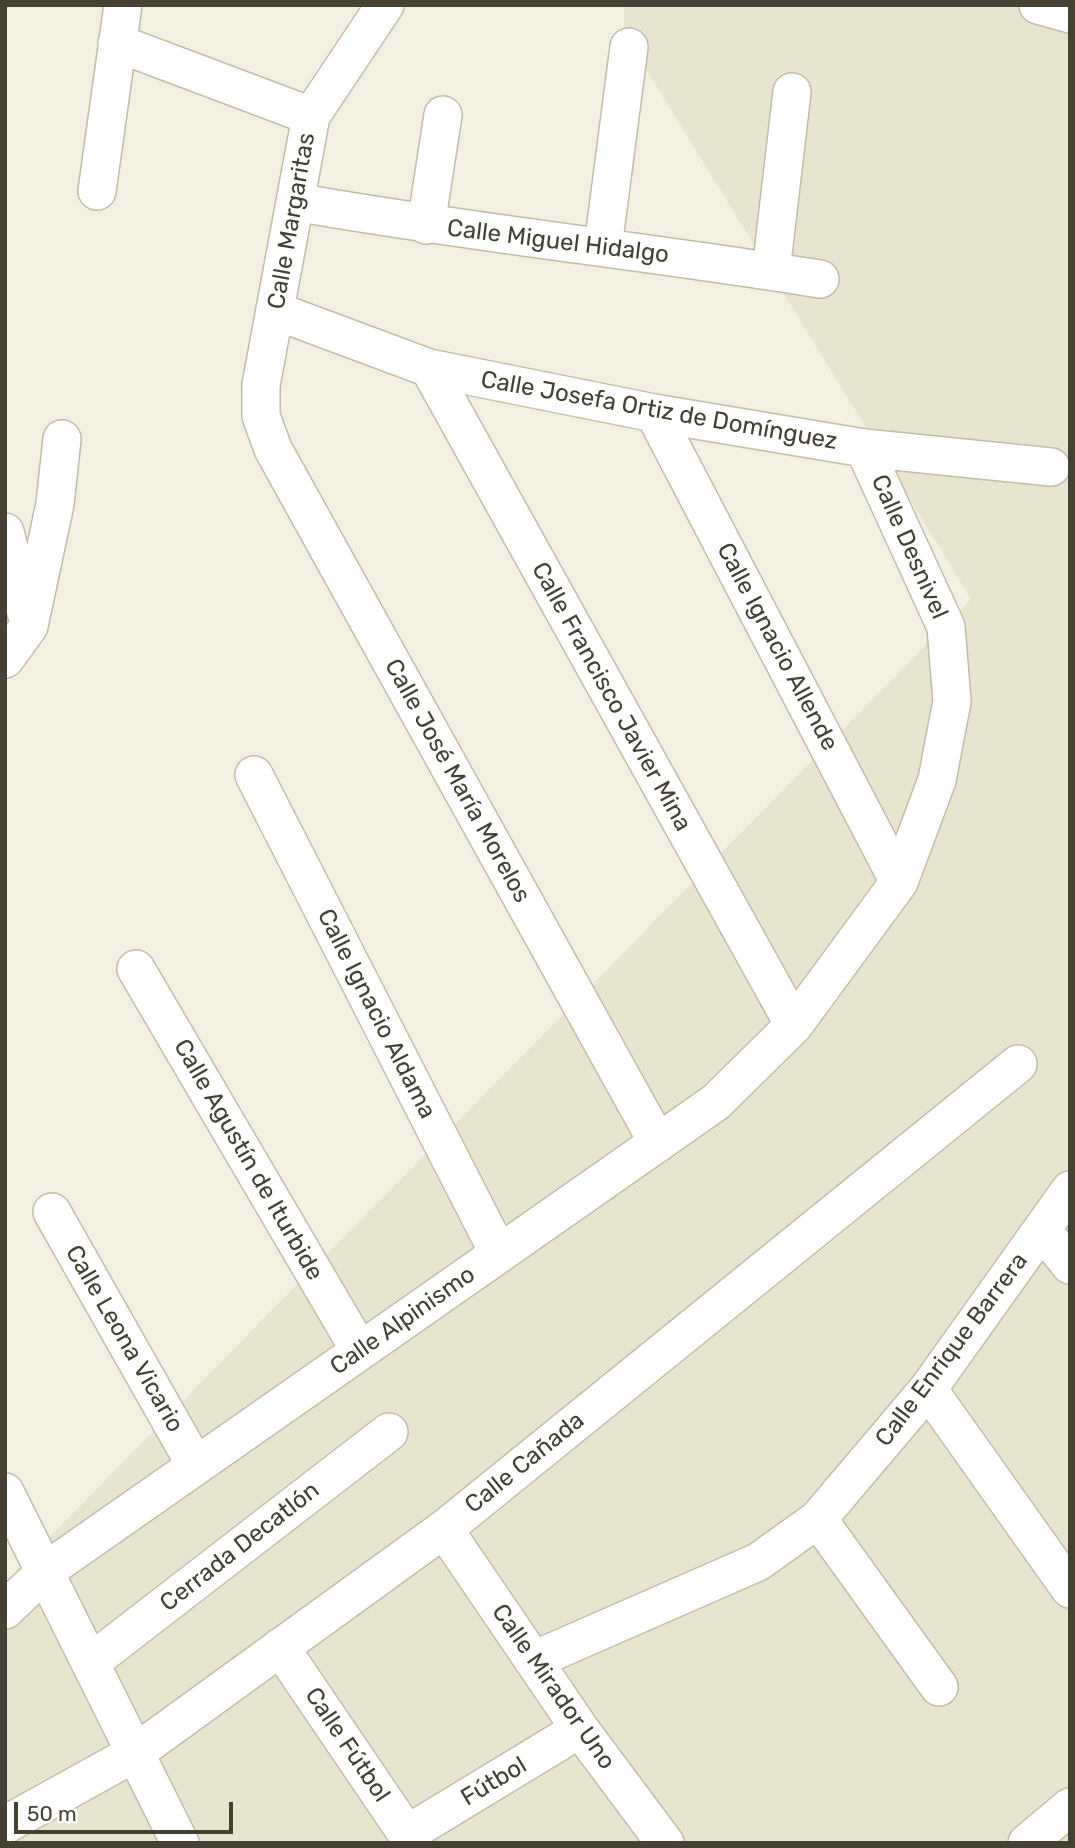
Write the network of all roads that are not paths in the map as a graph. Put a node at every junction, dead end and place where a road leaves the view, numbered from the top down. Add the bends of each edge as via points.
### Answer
1 (123, 5) edge
2 (385, 5) edge
3 (117, 43) junction
4 (629, 47) dead end
5 (792, 92) dead end
6 (443, 115) dead end
7 (311, 116) junction
8 (97, 191) dead end
9 (295, 202) junction
10 (426, 225) junction
11 (603, 247) junction
12 (771, 271) junction
13 (820, 279) dead end
14 (276, 311) junction
15 (429, 368) junction
16 (654, 413) junction
17 (261, 416) joint
18 (62, 439) dead end
19 (864, 448) junction
20 (1051, 467) dead end
21 (5, 532) edge
22 (29, 626) junction
23 (5, 659) edge
24 (254, 775) dead end
25 (900, 882) junction
26 (136, 968) dead end
27 (794, 1025) junction
28 (1018, 1064) dead end
29 (658, 1143) junction
30 (1070, 1190) edge
31 (52, 1212) dead end
32 (1042, 1230) junction
33 (499, 1254) junction
34 (1070, 1265) edge
35 (360, 1351) junction
36 (928, 1389) junction
37 (389, 1432) dead end
38 (196, 1466) junction
39 (5, 1492) edge
40 (818, 1519) junction
41 (444, 1529) junction
42 (47, 1570) junction
43 (1070, 1589) edge
44 (5, 1609) edge
45 (280, 1647) junction
46 (534, 1660) junction
47 (91, 1662) junction
48 (939, 1687) dead end
49 (580, 1729) junction
50 (135, 1753) junction
51 (5, 1825) edge
52 (410, 1839) edge
53 (180, 1843) edge
54 (665, 1843) edge

1 - 3 street
2 - 7 street, Calle Margaritas
3 - 7 street
3 - 8 street
4 - 11 street
5 - 12 street
6 - 10 street
7 - 9 street, Calle Margaritas
9 - 10 street, Calle Miguel Hidalgo
9 - 14 street, Calle Margaritas
10 - 11 street, Calle Miguel Hidalgo
11 - 12 street, Calle Miguel Hidalgo
12 - 13 street, Calle Miguel Hidalgo
14 - 15 street, Calle Josefa Ortiz de Domínguez
14 - 17 street, Calle Margaritas via 261,385
15 - 16 street, Calle Josefa Ortiz de Domínguez
15 - 27 street, Calle Francisco Javier Mina
16 - 19 street, Calle Josefa Ortiz de Domínguez
16 - 25 street, Calle Ignacio Allende
17 - 29 street, Calle José María Morelos via 272,449
18 - 22 street via 55,504
19 - 20 street, Calle Josefa Ortiz de Domínguez
19 - 25 street, Calle Desnivel via 946,627 952,701 937,780
21 - 22 street
22 - 23 street
24 - 33 street, Calle Ignacio Aldama
25 - 27 street, Calle Desnivel
26 - 35 street, Calle Agustín de Iturbide
27 - 29 street, Calle Alpinismo via 716,1102
28 - 41 street, Calle Cañada
29 - 33 street, Calle Alpinismo
30 - 32 street, Calle Enrique Barrera
31 - 38 street, Calle Leona Vicario
32 - 34 street
32 - 36 street, Calle Enrique Barrera
33 - 35 street, Calle Alpinismo
35 - 38 street, Calle Alpinismo
36 - 40 street, Calle Enrique Barrera
36 - 43 street
37 - 47 street, Cerrada Decatlón
38 - 42 street, Calle Alpinismo
39 - 42 street
40 - 46 street, Calle Enrique Barrera via 758,1562
40 - 48 street
41 - 45 street, Calle Cañada
41 - 46 street, Calle Mirador Uno
42 - 44 street, Calle Alpinismo
42 - 47 street
45 - 50 street, Calle Cañada
45 - 52 street, Calle Fútbol
46 - 49 street, Calle Mirador Uno
47 - 50 street
49 - 52 street, Fútbol
49 - 54 street, Calle Mirador Uno
50 - 51 street, Calle Cañada
50 - 53 street

